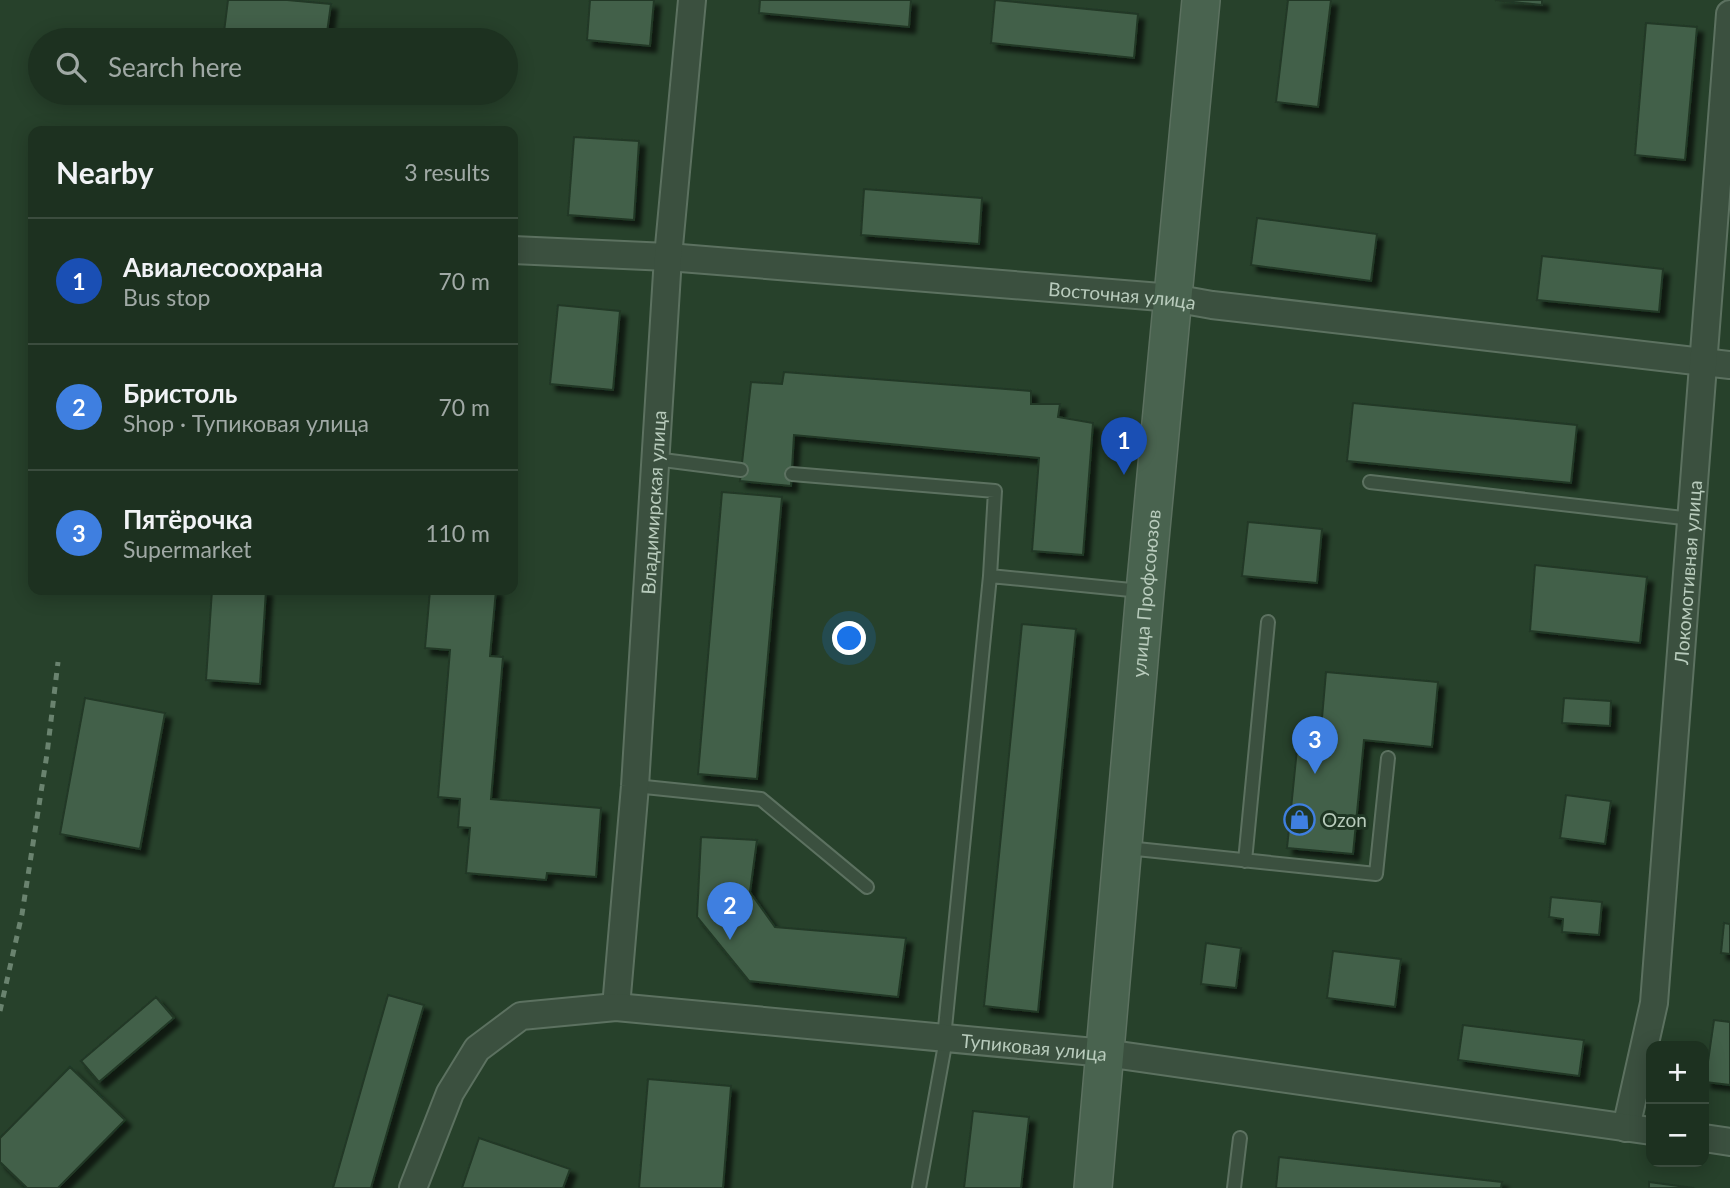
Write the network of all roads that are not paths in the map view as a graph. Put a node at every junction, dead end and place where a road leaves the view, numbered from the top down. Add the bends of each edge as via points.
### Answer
1 (692, 0) edge
2 (1201, 0) edge
3 (1730, 14) edge
4 (518, 250) edge
5 (668, 257) junction
6 (1173, 298) junction
7 (1703, 363) junction
8 (1730, 365) edge
9 (655, 458) junction
10 (741, 470) dead end
11 (792, 474) dead end
12 (1370, 482) dead end
13 (1692, 519) junction
14 (990, 576) junction
15 (1145, 592) junction
16 (1268, 622) dead end
17 (1388, 758) dead end
18 (635, 786) junction
19 (1123, 848) junction
20 (1245, 861) junction
21 (867, 887) dead end
22 (616, 1007) junction
23 (945, 1039) junction
24 (1105, 1053) junction
25 (1639, 1130) edge
26 (1240, 1138) dead end
27 (1709, 1139) edge
28 (1730, 1142) edge
29 (413, 1188) edge
30 (919, 1188) edge
31 (1093, 1188) edge
32 (1234, 1188) edge

1 - 5 street, Владимирская улица
2 - 6 main road, улица Профсоюзов
3 - 7 street, Локомотивная улица
4 - 5 street, Восточная улица
5 - 6 street, Восточная улица
5 - 9 street, Владимирская улица
6 - 7 street, Восточная улица
6 - 15 main road, улица Профсоюзов
7 - 8 street, Восточная улица
7 - 13 street, Локомотивная улица
9 - 10 lane
9 - 18 street, Владимирская улица
11 - 14 lane via 995,491
12 - 13 lane
13 - 25 street, Локомотивная улица via 1654,1003
14 - 15 lane
14 - 23 lane
15 - 19 main road, улица Профсоюзов
16 - 20 lane
17 - 20 lane via 1376,874
18 - 21 lane via 761,799
18 - 22 street, Владимирская улица
19 - 20 lane
19 - 24 main road, улица Профсоюзов
22 - 23 street, Тупиковая улица
22 - 29 street, Тупиковая улица via 521,1016 477,1049 450,1093
23 - 24 street, Тупиковая улица
23 - 30 lane
24 - 25 street, Тупиковая улица
24 - 31 main road, улица Профсоюзов
26 - 32 lane
27 - 28 street

